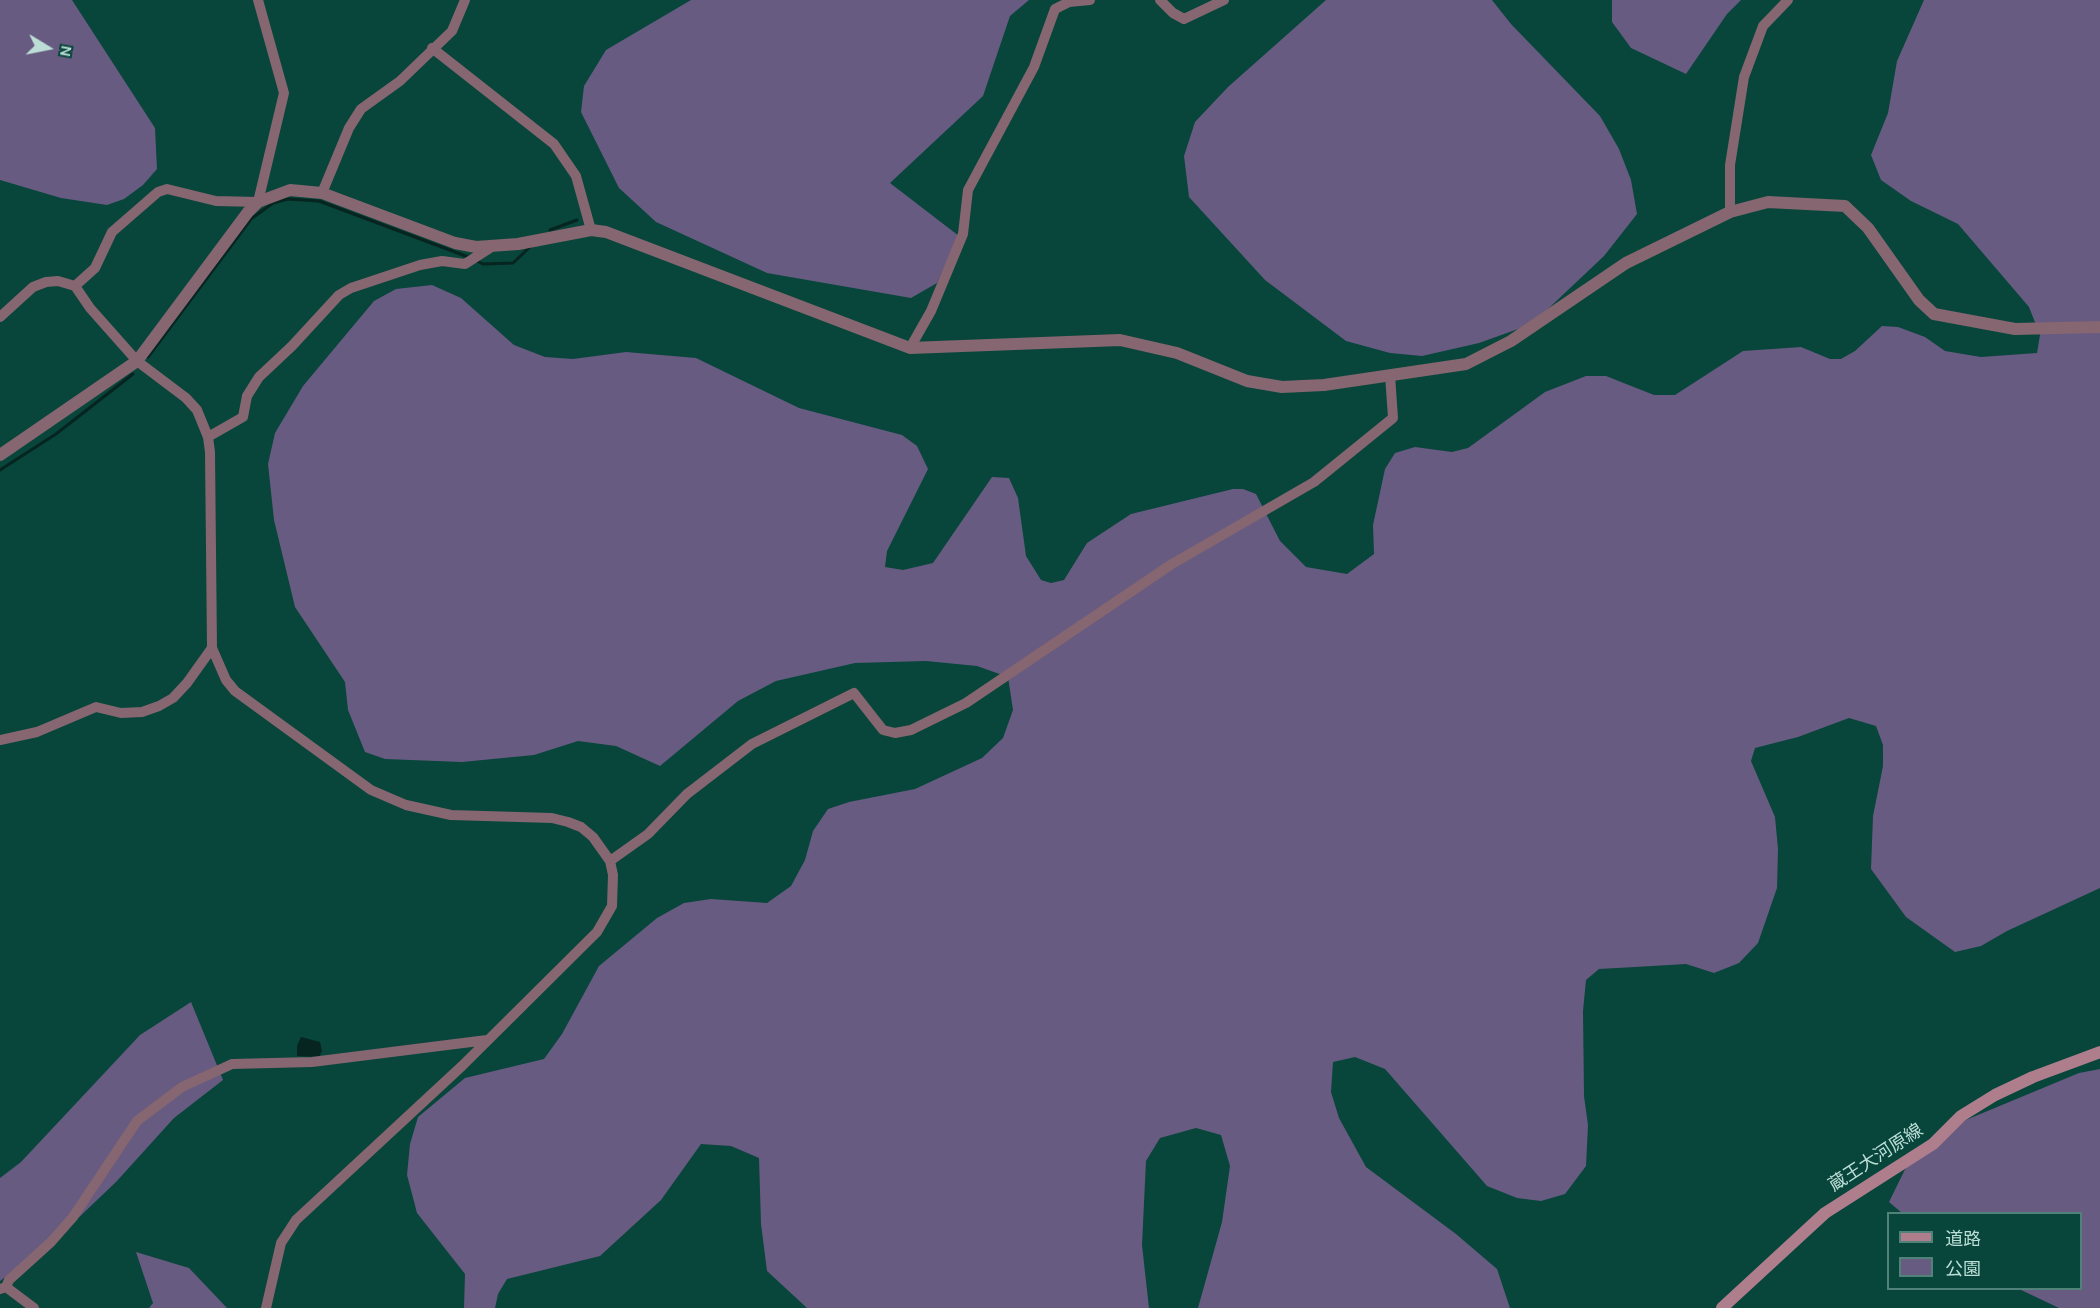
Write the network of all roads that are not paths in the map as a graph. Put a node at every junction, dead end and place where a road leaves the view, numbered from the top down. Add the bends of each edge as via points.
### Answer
1 (258, 0) edge
2 (465, 0) edge
3 (1090, 0) edge
4 (1160, 0) edge
5 (1224, 0) edge
6 (1788, 0) edge
7 (432, 48) junction
8 (322, 193) junction
9 (258, 202) junction
10 (1730, 212) junction
11 (591, 230) junction
12 (490, 248) junction
13 (75, 286) junction
14 (0, 317) edge
15 (2100, 327) edge
16 (910, 348) junction
17 (137, 361) junction
18 (1390, 375) junction
19 (208, 437) junction
20 (0, 456) edge
21 (212, 648) junction
22 (0, 740) edge
23 (609, 861) junction
24 (488, 1040) junction
25 (2100, 1052) edge
26 (3, 1288) edge
27 (34, 1308) edge
28 (266, 1308) edge
29 (1722, 1308) edge

1 - 9 street via 284,93
2 - 7 street via 452,31
3 - 16 street via 1069,2 1055,9 1034,67 968,190 963,234 931,311
4 - 5 street via 1184,19
6 - 10 street via 1763,26 1744,77 1730,165
7 - 8 street via 400,81 362,109 349,128
7 - 11 street via 554,144 576,176
8 - 9 street via 290,190
8 - 12 street via 455,243
9 - 13 street via 216,201 167,189 158,192 112,232 95,268
9 - 17 street via 196,278
10 - 15 street via 1768,202 1845,207 1868,228 1919,300 1934,314 2015,329
10 - 18 street via 1626,263 1488,355 1466,364
11 - 12 street
11 - 16 street via 626,238
12 - 19 street via 465,264 442,261 420,265 339,295 259,377 247,396 243,417
13 - 14 street via 58,281 33,287
13 - 17 street
16 - 18 street via 1094,338 1177,353 1268,386 1299,387
17 - 19 street via 186,398 197,410
17 - 20 street
18 - 23 street via 1393,418 1314,482 1172,564 966,703 911,730 895,733 883,730 854,693 752,744 687,794 648,834
19 - 21 street
21 - 22 street via 187,683 159,706 142,712 96,707 37,732
21 - 23 street via 235,691 371,790 406,805 451,815 552,818 568,822 593,837
23 - 24 street via 614,891 606,919 587,944
24 - 26 street via 312,1062 232,1064 182,1087 137,1121 73,1216
24 - 28 street via 296,1220 281,1243
25 - 29 main road, 蔵王大河原線 via 2032,1077 1961,1116 1933,1144 1825,1213
26 - 27 street

